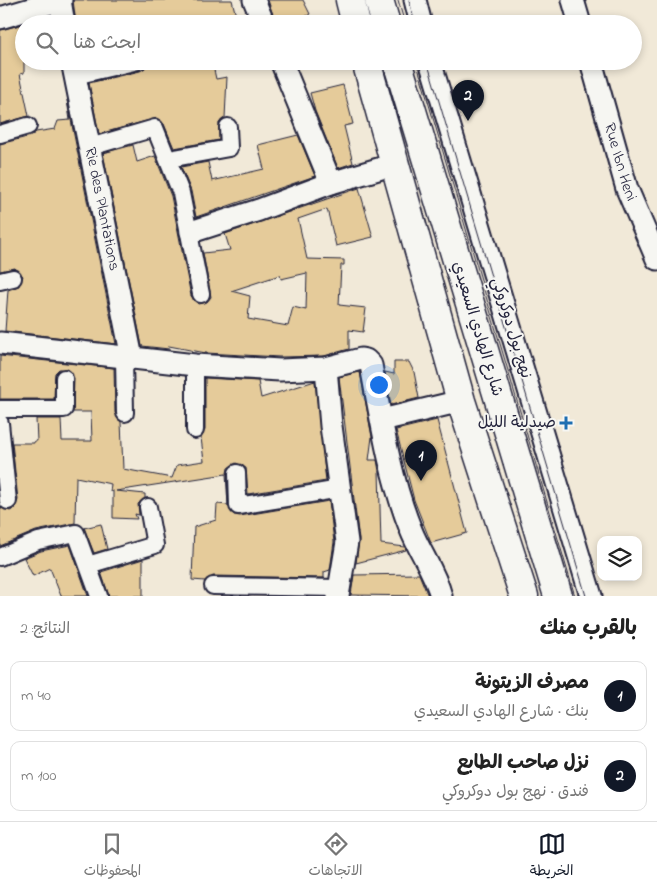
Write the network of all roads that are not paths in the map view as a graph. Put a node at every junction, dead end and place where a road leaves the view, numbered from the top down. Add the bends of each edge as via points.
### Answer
1 (60, 0) edge
2 (254, 0) edge
3 (350, 0) edge
4 (379, 0) edge
5 (415, 0) edge
6 (573, 0) edge
7 (62, 15) edge
8 (260, 15) edge
9 (354, 15) edge
10 (383, 15) edge
11 (419, 15) edge
12 (577, 15) edge
13 (0, 18) edge
14 (74, 70) edge
15 (284, 70) edge
16 (369, 70) edge
17 (400, 70) edge
18 (433, 70) edge
19 (593, 70) edge
20 (28, 126) dead end
21 (228, 127) dead end
22 (0, 134) edge
23 (90, 147) junction
24 (170, 159) junction
25 (395, 164) junction
26 (332, 182) junction
27 (191, 232) junction
28 (657, 259) edge
29 (201, 294) dead end
30 (0, 343) edge
31 (128, 358) junction
32 (195, 365) junction
33 (326, 368) junction
34 (64, 378) dead end
35 (461, 402) junction
36 (0, 410) edge
37 (125, 413) dead end
38 (382, 420) junction
39 (0, 423) edge
40 (195, 430) dead end
41 (237, 473) dead end
42 (340, 489) junction
43 (8, 501) dead end
44 (148, 507) dead end
45 (0, 557) edge
46 (88, 565) junction
47 (213, 586) dead end
48 (340, 592) edge
49 (99, 596) edge
50 (441, 596) edge
51 (524, 596) edge
52 (558, 596) edge
53 (591, 596) edge

1 - 7 street
1 - 13 street
2 - 8 street
3 - 9 main road
4 - 10 main road
5 - 11 street
6 - 12 street
14 - 23 street, Rie des Plantations
15 - 26 street
16 - 25 main road, شارع الهادي السعيدي
17 - 52 main road, شارع الهادي السعيدي
18 - 53 street, نهج بول دوكروكي
19 - 28 street, Rue Ibn Heni via 627,190
20 - 22 street
21 - 24 street via 229,148
23 - 24 street via 156,128
23 - 31 street, Rie des Plantations
24 - 27 street
25 - 26 street
25 - 35 main road, شارع الهادي السعيدي
26 - 27 street
27 - 29 street
30 - 31 street
31 - 32 street
31 - 37 street
32 - 33 street via 303,370
32 - 40 street
33 - 38 street via 361,360 370,362
33 - 42 street
34 - 36 street via 64,409
35 - 38 street
35 - 51 main road, شارع الهادي السعيدي
38 - 50 street via 411,530
39 - 43 street
41 - 42 street via 238,506
42 - 48 street via 347,542
44 - 46 street via 155,545
45 - 46 street via 38,541 76,533
46 - 49 street
47 - 48 street

